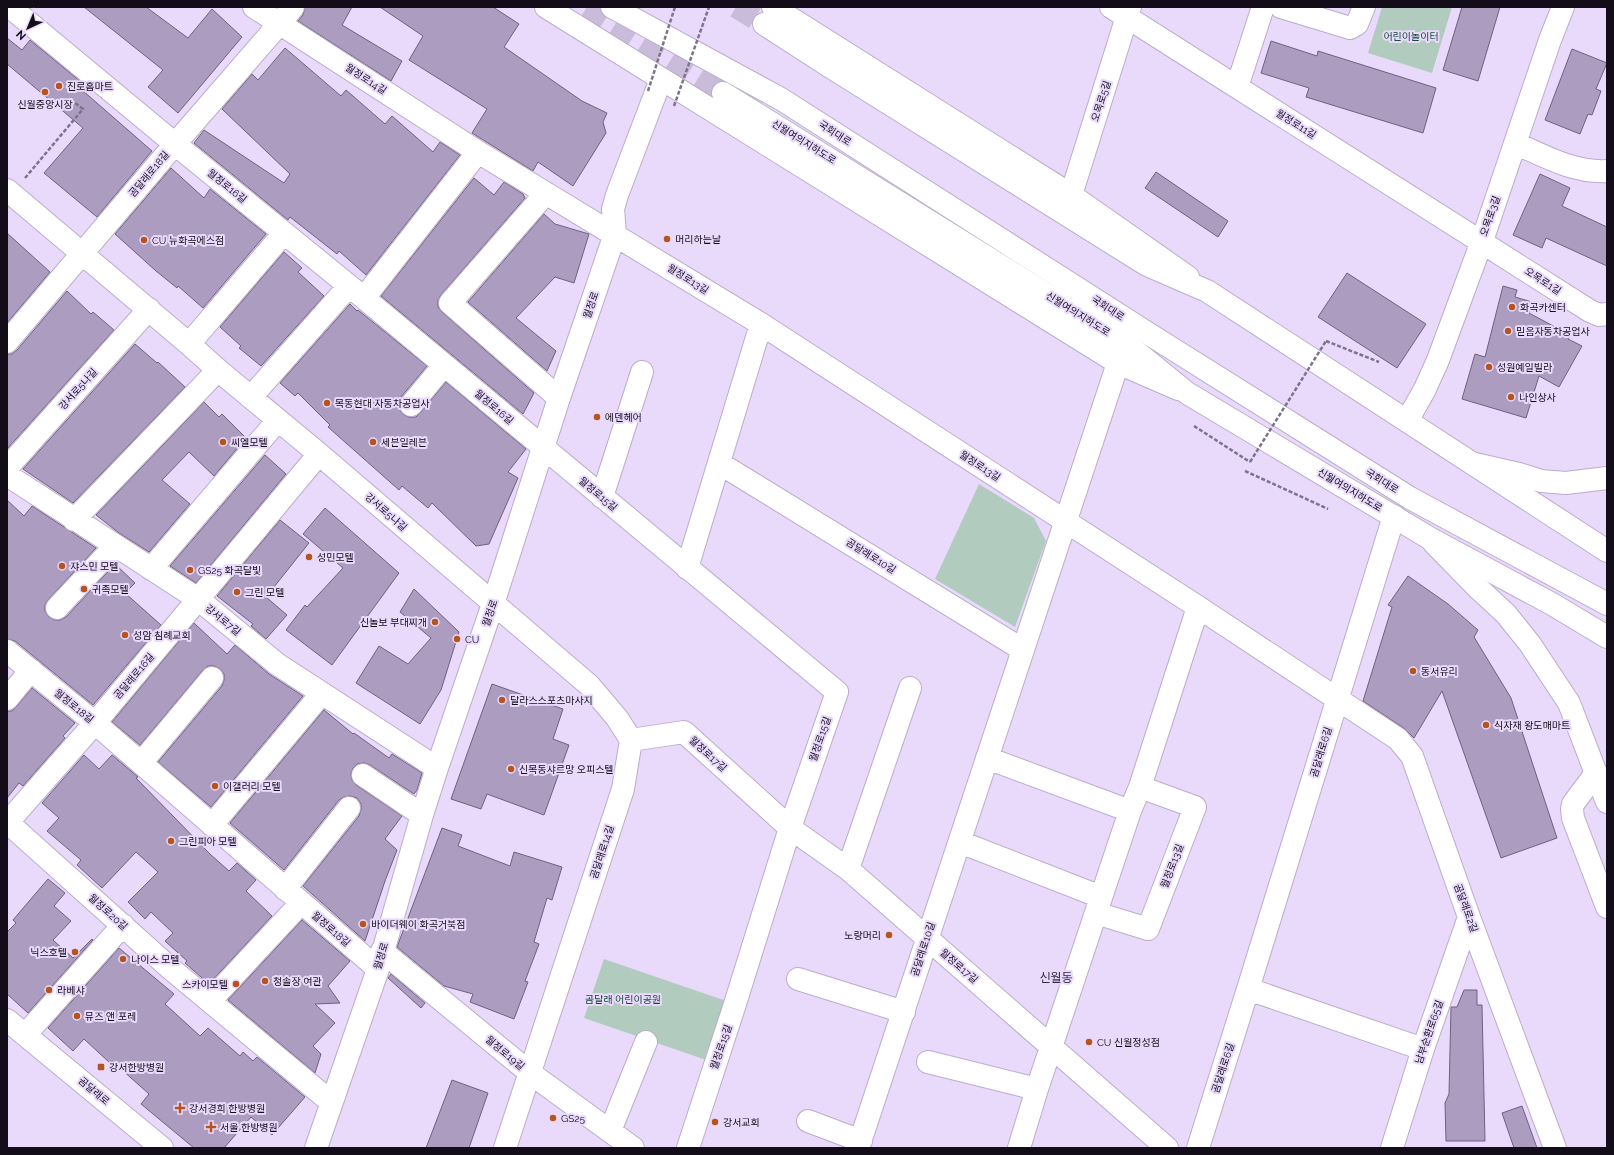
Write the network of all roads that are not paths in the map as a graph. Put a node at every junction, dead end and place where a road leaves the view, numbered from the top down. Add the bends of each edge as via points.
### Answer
1 (10, 7) edge
2 (254, 7) edge
3 (546, 7) edge
4 (612, 7) edge
5 (641, 7) edge
6 (1263, 7) edge
7 (1281, 7) edge
8 (1364, 7) edge
9 (1563, 7) edge
10 (1123, 10) edge
11 (286, 15) edge
12 (769, 16) edge
13 (655, 85) junction
14 (1237, 87) junction
15 (723, 93) tunnel mouth
16 (1515, 143) junction
17 (175, 144) junction
18 (478, 152) junction
19 (1607, 171) edge
20 (9, 192) edge
21 (546, 193) junction
22 (1071, 194) junction
23 (284, 233) junction
24 (615, 234) junction
25 (1482, 241) junction
26 (82, 254) junction
27 (1206, 291) junction
28 (356, 292) junction
29 (149, 309) junction
30 (1607, 314) edge
31 (761, 324) junction
32 (7, 342) edge
33 (190, 344) junction
34 (1118, 363) junction
35 (444, 365) junction
36 (218, 370) junction
37 (642, 372) dead end
38 (1186, 393) junction
39 (251, 397) junction
40 (559, 398) junction
41 (411, 405) dead end
42 (278, 420) junction
43 (1407, 421) junction
44 (544, 449) junction
45 (319, 454) junction
46 (719, 463) junction
47 (1472, 464) junction
48 (7, 468) edge
49 (7, 475) edge
50 (1604, 476) edge
51 (602, 497) junction
52 (1394, 516) junction
53 (74, 520) junction
54 (1066, 521) junction
55 (1431, 539) junction
56 (115, 546) junction
57 (1607, 552) edge
58 (687, 568) junction
59 (151, 569) junction
60 (1607, 586) edge
61 (198, 599) junction
62 (493, 604) junction
63 (1607, 604) edge
64 (1198, 607) junction
65 (57, 608) dead end
66 (1607, 638) edge
67 (1023, 650) junction
68 (7, 651) edge
69 (31, 670) junction
70 (212, 678) dead end
71 (910, 688) dead end
72 (322, 692) junction
73 (1338, 698) junction
74 (7, 699) edge
75 (95, 723) junction
76 (631, 740) junction
77 (987, 758) junction
78 (141, 762) junction
79 (437, 768) junction
80 (1596, 773) junction
81 (363, 775) dead end
82 (1140, 787) junction
83 (1607, 802) edge
84 (349, 808) dead end
85 (1130, 811) junction
86 (422, 815) junction
87 (7, 822) edge
88 (212, 825) junction
89 (790, 828) junction
90 (960, 842) junction
91 (848, 869) junction
92 (293, 896) junction
93 (1099, 905) junction
94 (1607, 907) edge
95 (1469, 917) junction
96 (123, 925) junction
97 (927, 938) junction
98 (380, 960) junction
99 (798, 979) dead end
100 (1248, 989) junction
101 (210, 1001) junction
102 (904, 1012) junction
103 (7, 1020) edge
104 (25, 1035) junction
105 (646, 1042) dead end
106 (1051, 1047) junction
107 (1423, 1049) junction
108 (928, 1062) dead end
109 (530, 1074) junction
110 (1037, 1088) junction
111 (331, 1102) junction
112 (808, 1120) dead end
113 (610, 1131) junction
114 (859, 1144) edge
115 (162, 1148) edge
116 (316, 1148) edge
117 (505, 1148) edge
118 (634, 1148) edge
119 (688, 1148) edge
120 (1019, 1148) edge
121 (1167, 1148) edge
122 (1198, 1148) edge
123 (1392, 1148) edge
124 (1556, 1148) edge

1 - 17 main road, 월정로16길
2 - 11 main road, 월정로14길
3 - 13 main road
4 - 63 main road, 국회대로 via 781,99 1410,498
5 - 60 main road, 국회대로 via 808,100 1419,487
6 - 14 main road
7 - 8 main road via 1350,28 1357,24
9 - 16 main road, 오목로3길
10 - 14 main road, 월정로11길
10 - 22 main road, 오목로5길
11 - 17 main road, 곰달래로18길
11 - 18 main road, 월정로14길
12 - 22 main road
12 - 27 main road via 829,66 1147,265
13 - 24 main road, 월정로 via 613,209
13 - 34 main road
14 - 25 main road, 월정로11길
15 - 38 main road, 신월여의지하도로 via 1128,345
16 - 19 main road via 1556,162 1586,170
16 - 25 main road, 오목로3길
17 - 23 main road, 월정로16길
17 - 26 main road, 곰달래로18길
18 - 21 main road, 월정로14길
18 - 28 main road
20 - 26 main road, 강서로5나길
21 - 24 main road, 월정로14길
21 - 40 main road via 450,303
22 - 27 main road
23 - 28 main road, 월정로16길
23 - 33 main road
24 - 31 main road, 월정로13길
24 - 40 main road, 월정로
25 - 30 main road, 오목로1길 via 1590,311 1599,315
25 - 43 main road, 오목로3길 via 1438,360
26 - 29 main road, 강서로5나길
26 - 32 main road, 곰달래로18길
27 - 43 main road
28 - 35 main road, 월정로16길
28 - 39 main road
29 - 33 main road, 강서로5나길
29 - 48 main road, 강서로5나길
31 - 46 main road
31 - 54 main road, 월정로13길
33 - 36 main road, 강서로5나길
34 - 38 main road
34 - 54 main road, 곰달래로10길
35 - 41 main road
35 - 44 main road, 월정로16길
36 - 39 main road, 강서로5나길
36 - 53 main road
37 - 51 main road
38 - 52 main road, 신월여의지하도로
39 - 42 main road, 강서로5나길
40 - 44 main road, 월정로
42 - 45 main road, 강서로5나길
42 - 59 main road
43 - 47 main road
44 - 51 main road, 월정로15길
44 - 62 main road, 월정로
45 - 61 main road, 곰달래로16길
45 - 62 main road, 강서로5나길
46 - 58 main road
46 - 67 main road, 곰달래로10길
47 - 50 main road via 1541,481 1566,483
47 - 57 main road
49 - 53 main road, 강서로7길
51 - 58 main road, 월정로15길
52 - 55 main road, 신월여의지하도로
52 - 73 main road, 곰달래로6길
53 - 56 main road, 강서로7길
54 - 64 main road, 월정로13길
54 - 67 main road, 곰달래로10길
55 - 66 main road via 1552,604
55 - 80 main road via 1478,589 1506,614 1530,644 1568,703
56 - 59 main road, 강서로7길
56 - 65 main road
58 - 89 main road, 월정로15길 via 837,692
59 - 61 main road, 강서로7길
61 - 72 main road, 강서로7길 via 277,664
61 - 75 main road, 곰달래로16길
62 - 76 main road via 589,685
62 - 79 main road, 월정로
64 - 73 main road, 월정로13길
64 - 82 main road
67 - 77 main road, 곰달래로10길
68 - 69 main road, 월정로18길
69 - 74 main road
69 - 75 main road, 월정로18길
70 - 78 main road
71 - 91 main road
72 - 79 main road, 강서로7길
72 - 88 main road
73 - 95 main road, 곰달래로2길 via 1398,739 1412,756
73 - 100 main road, 곰달래로6길
75 - 78 main road, 월정로18길
75 - 87 main road, 곰달래로16길
76 - 89 main road, 월정로17길 via 684,732
76 - 109 main road, 곰달래로14길 via 623,789
77 - 85 main road
77 - 90 main road, 곰달래로10길
78 - 88 main road, 월정로18길
79 - 86 main road, 월정로
80 - 83 main road
80 - 94 main road via 1575,800 1572,809 1573,818
81 - 86 main road
82 - 85 main road
82 - 93 main road, 월정로13길 via 1195,807 1148,929
84 - 92 main road
85 - 93 main road
86 - 98 main road, 월정로
87 - 96 main road, 월정로20길
88 - 92 main road, 월정로18길
89 - 91 main road, 월정로17길
89 - 119 main road, 월정로15길
90 - 93 main road, 월정로13길
90 - 97 main road, 곰달래로10길
91 - 97 main road, 월정로17길
92 - 98 main road, 월정로18길
92 - 101 main road
93 - 106 main road
95 - 107 main road, 남부순환로65길
95 - 124 main road, 곰달래로2길
96 - 101 main road, 월정로20길
96 - 104 main road
97 - 102 main road, 곰달래로10길
97 - 106 main road, 월정로17길
98 - 109 main road, 월정로19길
98 - 111 main road, 월정로
99 - 102 main road
100 - 107 main road
100 - 122 main road, 곰달래로6길
101 - 111 main road, 월정로20길
102 - 114 main road, 곰달래로10길
103 - 104 main road, 곰달래로
104 - 115 main road, 곰달래로
105 - 113 main road
106 - 110 main road
106 - 121 main road, 월정로17길
107 - 123 main road, 남부순환로65길
108 - 110 main road
109 - 113 main road, 월정로19길
109 - 117 main road, 곰달래로14길
110 - 120 main road
111 - 116 main road, 월정로
112 - 114 main road, 곰달래로10길
113 - 118 main road, 월정로19길

